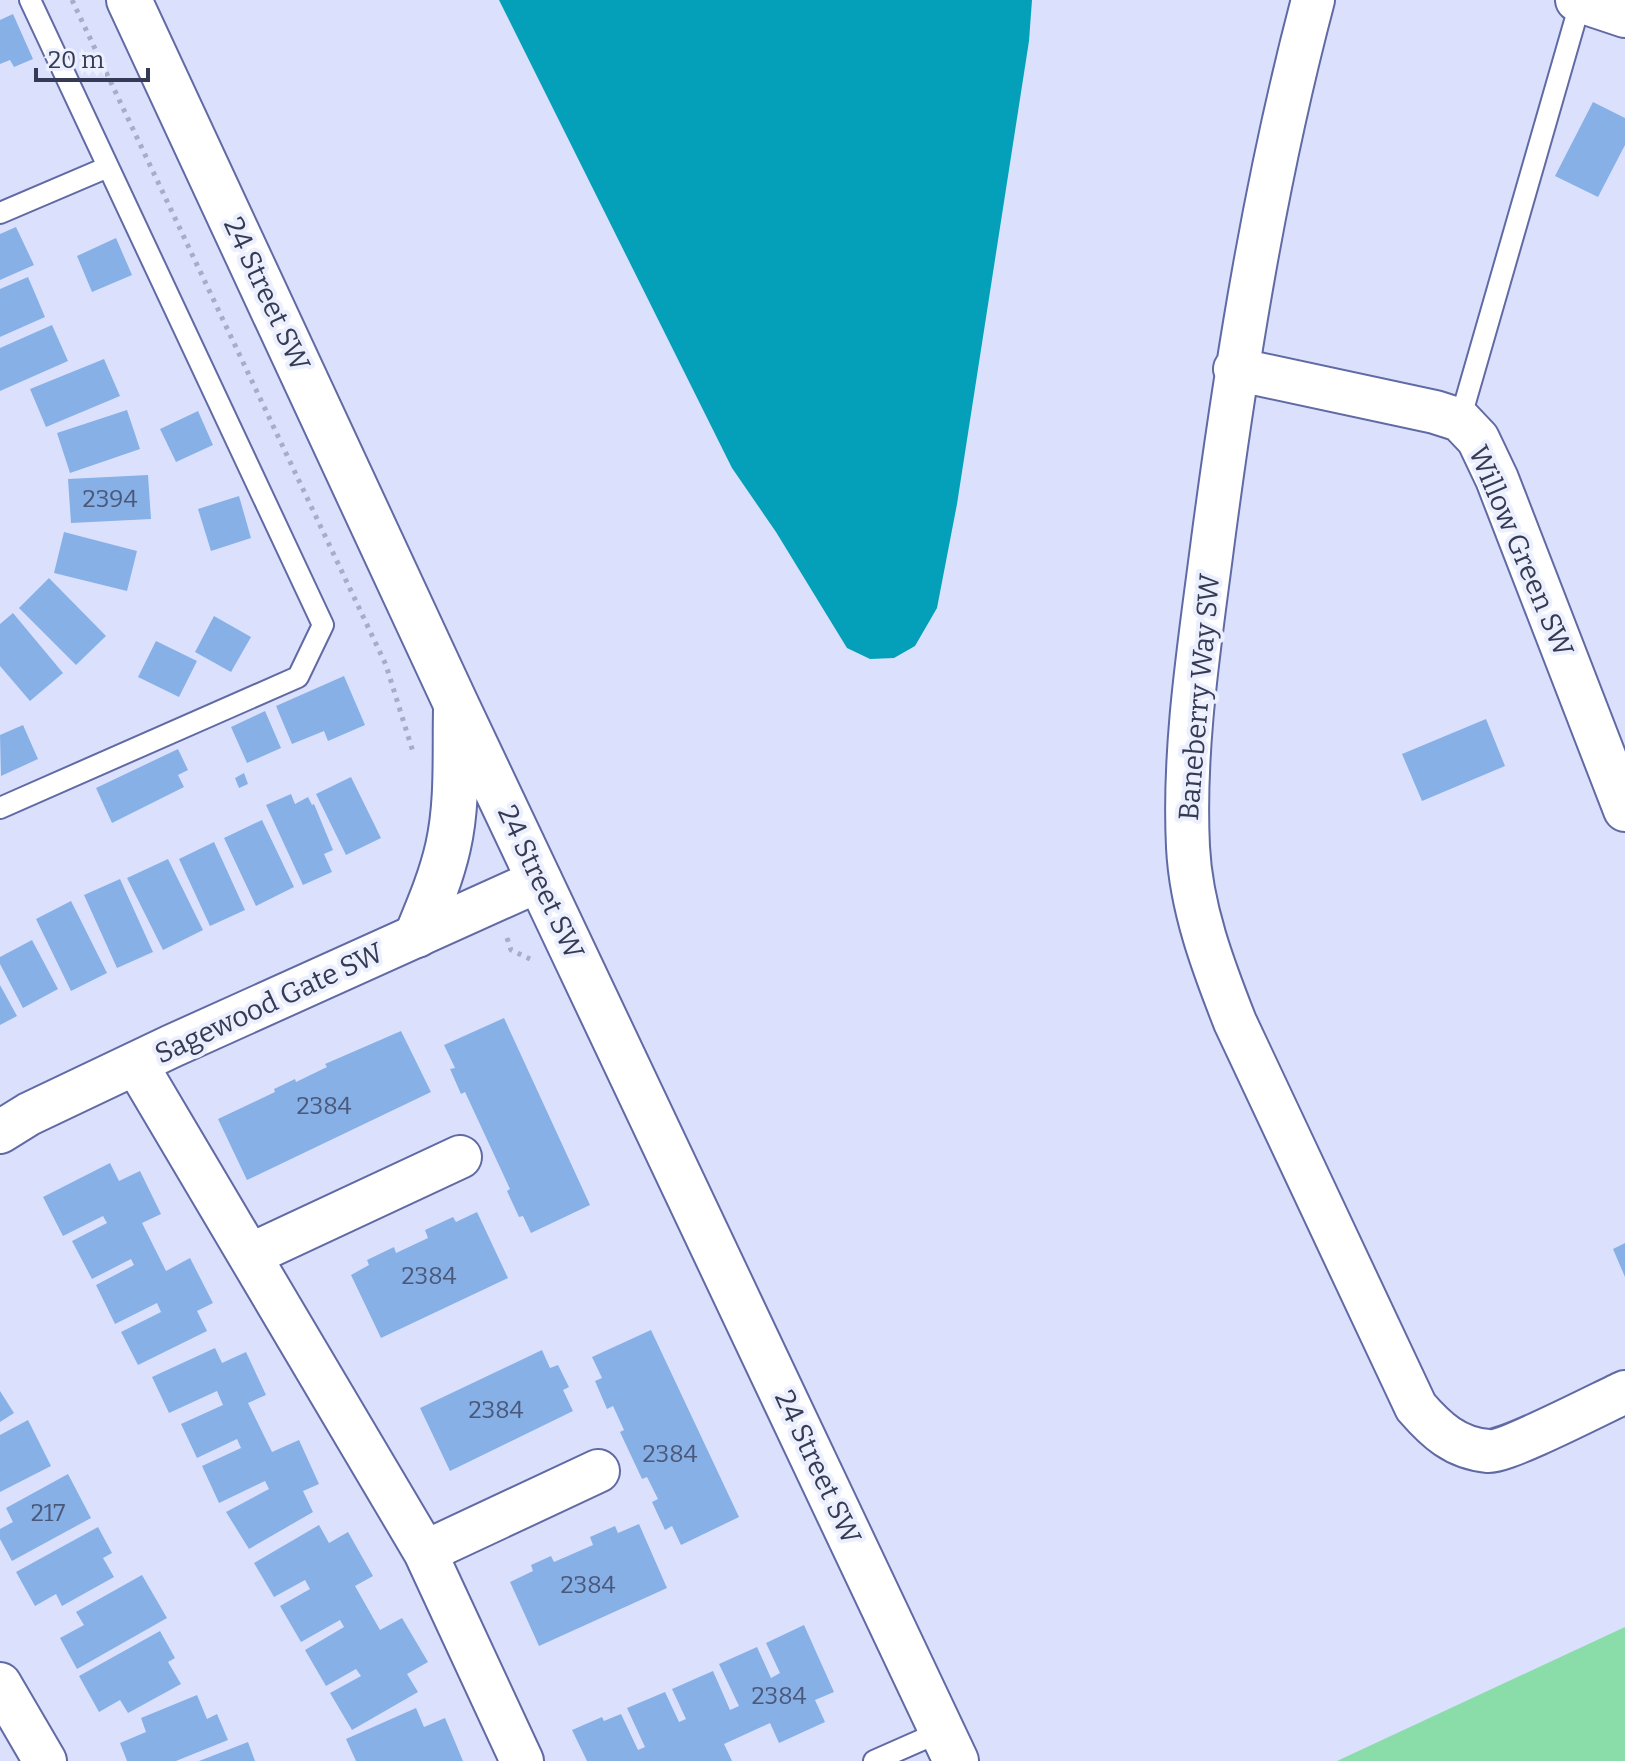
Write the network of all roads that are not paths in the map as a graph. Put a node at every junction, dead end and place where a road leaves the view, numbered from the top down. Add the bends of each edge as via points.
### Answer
1 (30, 0) edge
2 (129, 0) edge
3 (1313, 0) edge
4 (1579, 0) edge
5 (1625, 16) edge
6 (108, 167) junction
7 (0, 213) edge
8 (1235, 369) junction
9 (1460, 420) junction
10 (456, 704) junction
11 (0, 808) edge
12 (1625, 810) edge
13 (540, 880) junction
14 (417, 935) junction
15 (136, 1064) junction
16 (0, 1132) edge
17 (460, 1157) dead end
18 (250, 1255) junction
19 (1625, 1392) edge
20 (598, 1471) dead end
21 (425, 1552) junction
22 (0, 1684) edge
23 (949, 1746) edge
24 (45, 1761) edge
25 (522, 1761) edge
26 (874, 1761) edge

1 - 6 lane
2 - 10 street, 24 Street SW
3 - 8 street, Baneberry Way SW
4 - 5 street
4 - 9 lane
6 - 7 lane
6 - 11 lane via 323,625 298,677
8 - 9 street, Willow Green SW
8 - 19 street, Baneberry Way SW via 1188,772 1188,849 1197,911 1216,974 1416,1407 1438,1433 1462,1446 1491,1452
9 - 12 street, Willow Green SW via 1478,439 1497,479
10 - 13 street, 24 Street SW
10 - 14 street via 449,845
13 - 14 street, Sagewood Gate SW
13 - 23 street, 24 Street SW
14 - 15 street, Sagewood Gate SW
15 - 16 street, Sagewood Gate SW
15 - 18 street
17 - 18 street
18 - 21 street
20 - 21 street
21 - 25 street
22 - 24 street
23 - 26 lane

